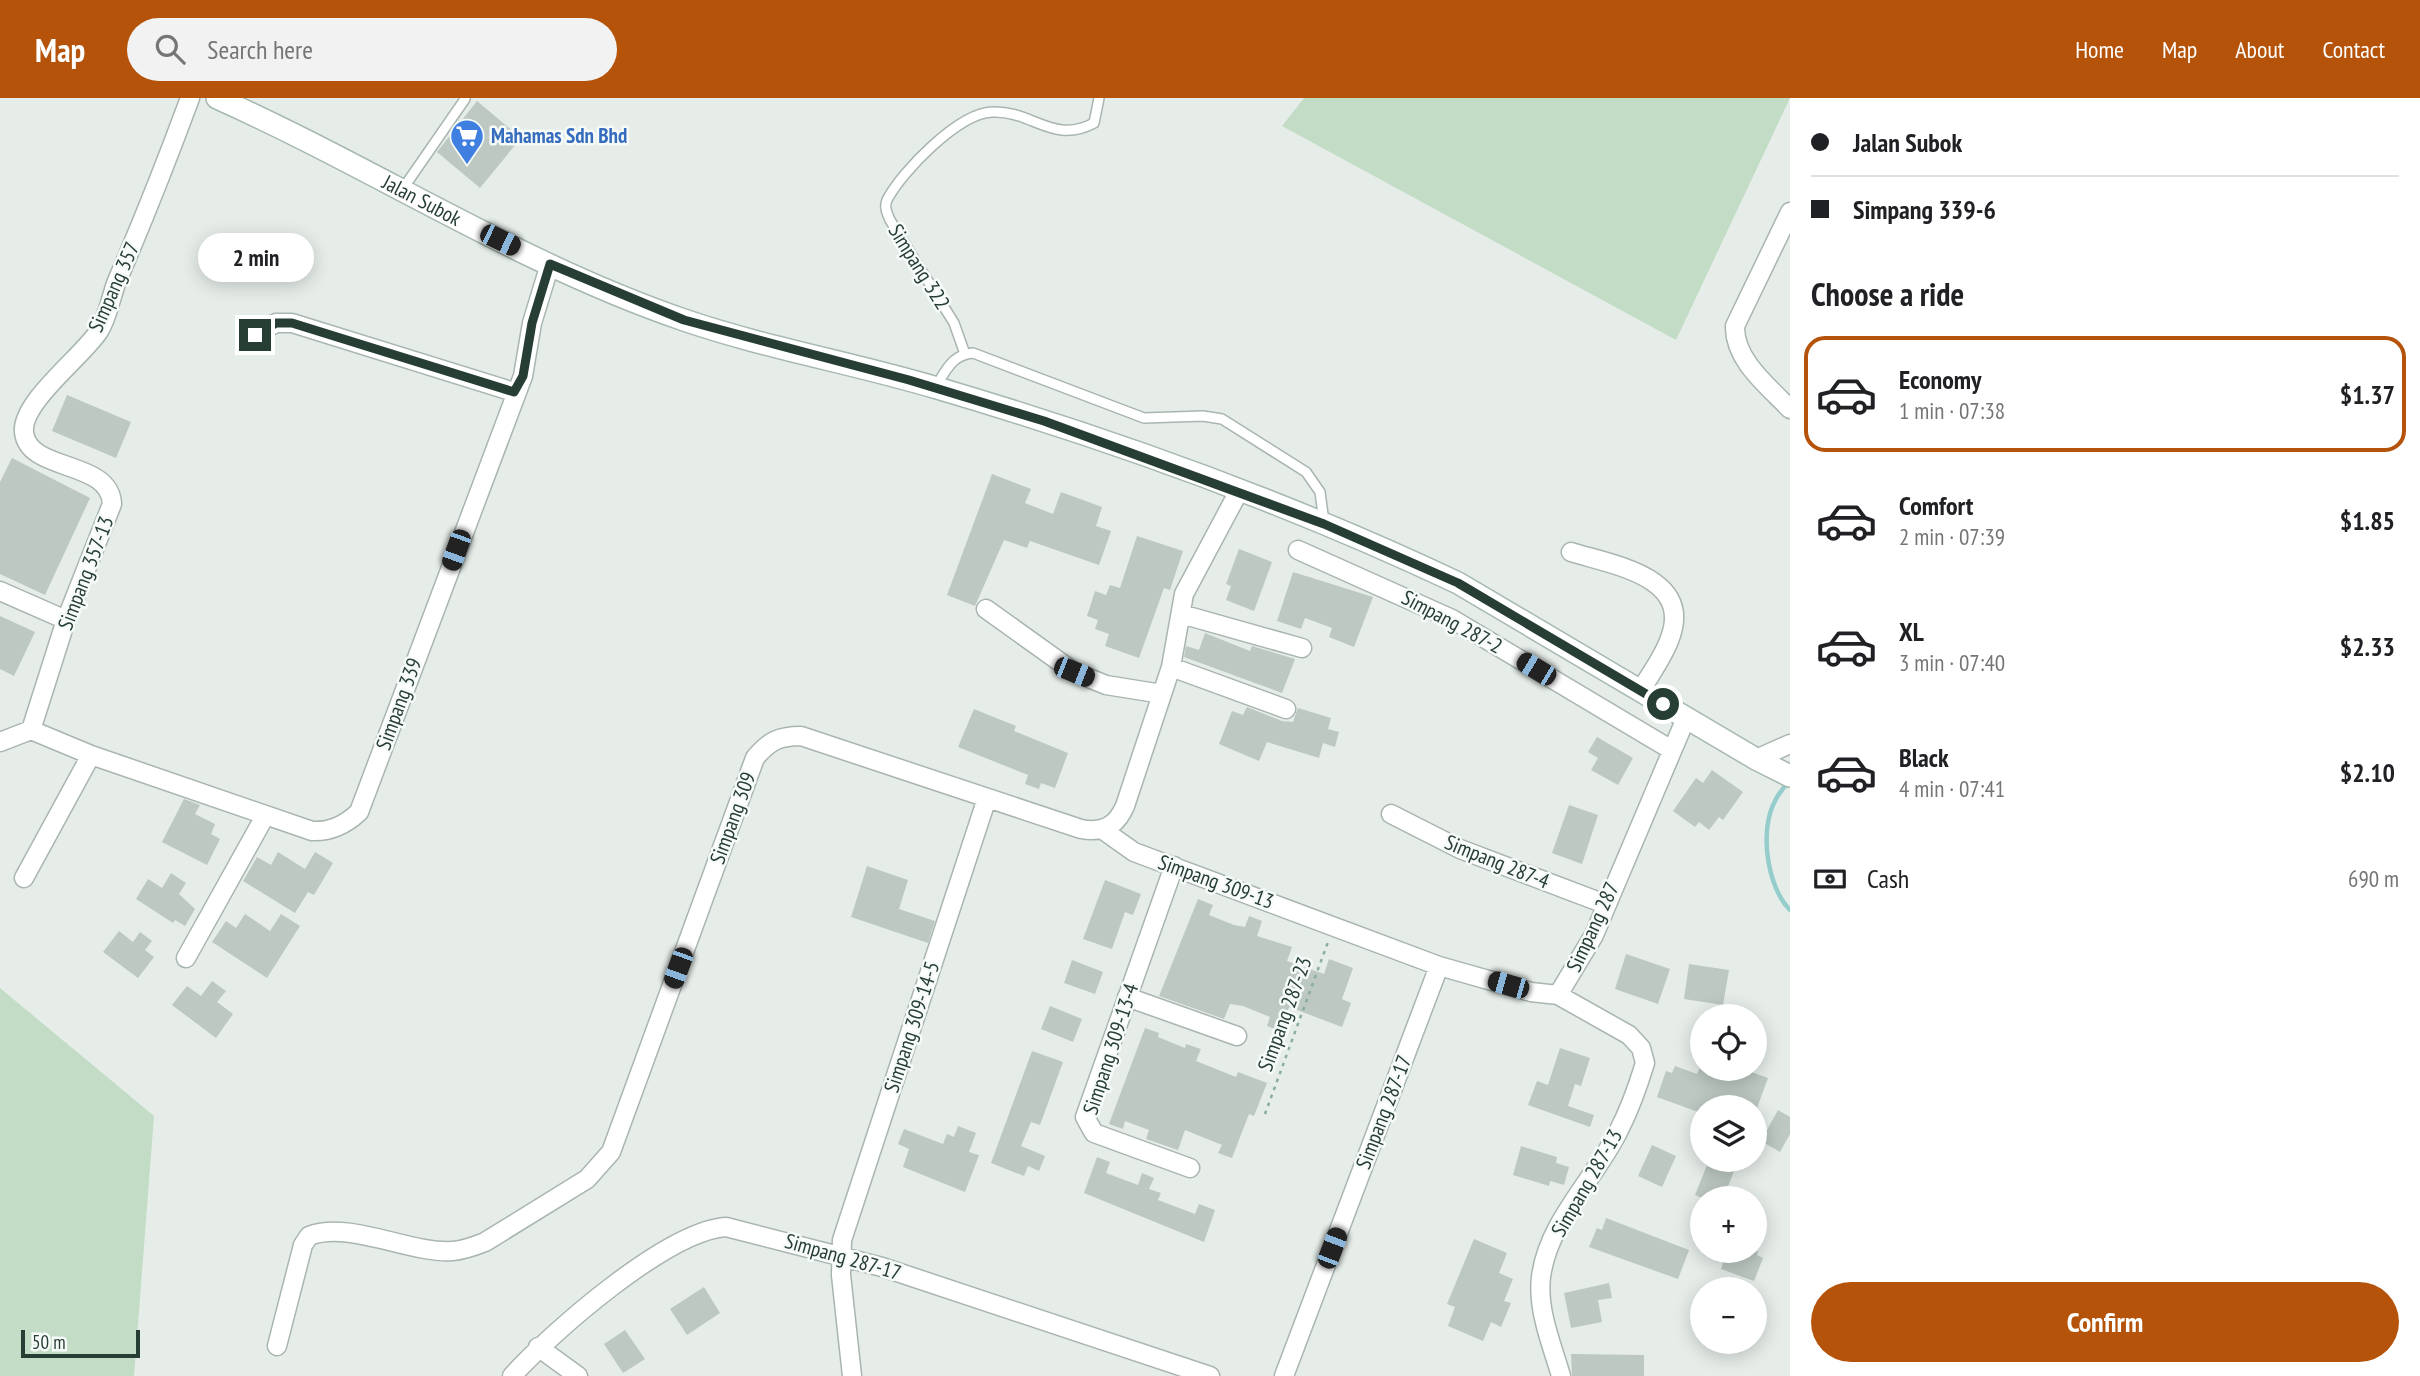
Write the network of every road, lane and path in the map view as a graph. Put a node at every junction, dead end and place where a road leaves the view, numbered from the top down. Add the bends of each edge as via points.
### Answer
1 (190, 98) edge
2 (217, 98) edge
3 (1099, 98) edge
4 (465, 99) edge
5 (401, 191) junction
6 (1790, 212) edge
7 (550, 264) junction
8 (255, 335) dead end
9 (965, 354) junction
10 (935, 387) junction
11 (514, 392) junction
12 (1790, 409) edge
13 (40, 454) joint
14 (1239, 491) junction
15 (1324, 524) junction
16 (1298, 550) dead end
17 (1571, 552) dead end
18 (0, 591) edge
19 (986, 610) dead end
20 (1181, 614) junction
21 (66, 621) junction
22 (1302, 648) dead end
23 (1171, 667) junction
24 (1641, 690) junction
25 (1162, 694) junction
26 (1286, 709) dead end
27 (1686, 718) junction
28 (31, 730) junction
29 (0, 742) edge
30 (1790, 744) edge
31 (1671, 750) junction
32 (91, 755) junction
33 (1756, 759) junction
34 (1788, 775) edge
35 (987, 798) junction
36 (1391, 814) dead end
37 (265, 816) junction
38 (1103, 830) junction
39 (1174, 866) junction
40 (24, 878) dead end
41 (1605, 904) junction
42 (1334, 925) junction
43 (186, 958) dead end
44 (1439, 966) junction
45 (1558, 995) junction
46 (1127, 997) junction
47 (1237, 1036) dead end
48 (1265, 1114) dead end
49 (1190, 1168) dead end
50 (841, 1257) junction
51 (277, 1346) dead end
52 (538, 1347) junction
53 (512, 1376) edge
54 (578, 1376) edge
55 (852, 1376) edge
56 (1210, 1376) edge
57 (1284, 1376) edge
58 (1561, 1376) edge

1 - 13 street, Simpang 357 via 99,331 27,417 24,437
2 - 5 main road, Jalan Subok
3 - 9 lane, Simpang 322 via 1094,122 1065,132 1005,111 961,122 918,161 887,200 890,220 954,323
4 - 5 lane
5 - 7 main road, Jalan Subok
6 - 12 street via 1735,326 1735,337 1740,352
7 - 10 main road, Jalan Subok via 684,320
7 - 11 street, Simpang 339 via 532,323 523,376
8 - 11 street via 276,323 292,323
9 - 10 lane via 952,360
9 - 15 lane via 973,353 1144,418 1222,419 1306,472 1320,492
10 - 14 main road, Jalan Subok
11 - 37 street, Simpang 339 via 359,812 323,832
13 - 21 street, Simpang 357-13 via 96,478 112,495
14 - 15 main road, Jalan Subok
14 - 20 street via 1192,574
15 - 24 main road, Jalan Subok via 1458,583
16 - 31 street, Simpang 287-2 via 1452,619
17 - 24 street via 1655,580 1668,594 1671,636
18 - 21 street
19 - 25 street via 1074,672 1107,685
20 - 22 street
20 - 23 street
21 - 28 street, Simpang 357-13
23 - 25 street
23 - 26 street
24 - 27 main road, Jalan Subok
25 - 38 street via 1125,806 1113,825
27 - 31 street, Simpang 287
27 - 33 main road, Jalan Subok
28 - 29 street
28 - 32 street, Simpang 339
30 - 33 street
31 - 41 street, Simpang 287
32 - 37 street, Simpang 339
32 - 40 street
33 - 34 main road, Jalan Subok
35 - 38 street, Simpang 309 via 1080,829
35 - 50 street, Simpang 309-14-5 via 842,1240
35 - 51 street, Simpang 309 via 800,736 783,736 767,743 755,758 611,1152 600,1167 485,1242 468,1248 432,1250 332,1232 309,1236
36 - 41 street, Simpang 287-4 via 1460,849
37 - 43 street
38 - 39 street, Simpang 309-13 via 1134,852
39 - 42 street, Simpang 309-13
39 - 46 street, Simpang 309-13-4
41 - 45 street, Simpang 287 via 1594,935
42 - 44 street, Simpang 287
42 - 48 path, Simpang 287-23
44 - 45 street, Simpang 287
44 - 57 street, Simpang 287-17
45 - 58 street, Simpang 287-13 via 1629,1035 1641,1048 1645,1063 1619,1132 1560,1224 1544,1264 1544,1316
46 - 47 street
46 - 49 street, Simpang 309-13-4 via 1086,1111 1086,1123 1094,1133
50 - 52 street, Simpang 287-17 via 760,1233 726,1227 699,1231 639,1269
50 - 55 street, Simpang 309-14-5
50 - 56 street, Simpang 287-17
52 - 53 street, Simpang 287-17
52 - 54 street

